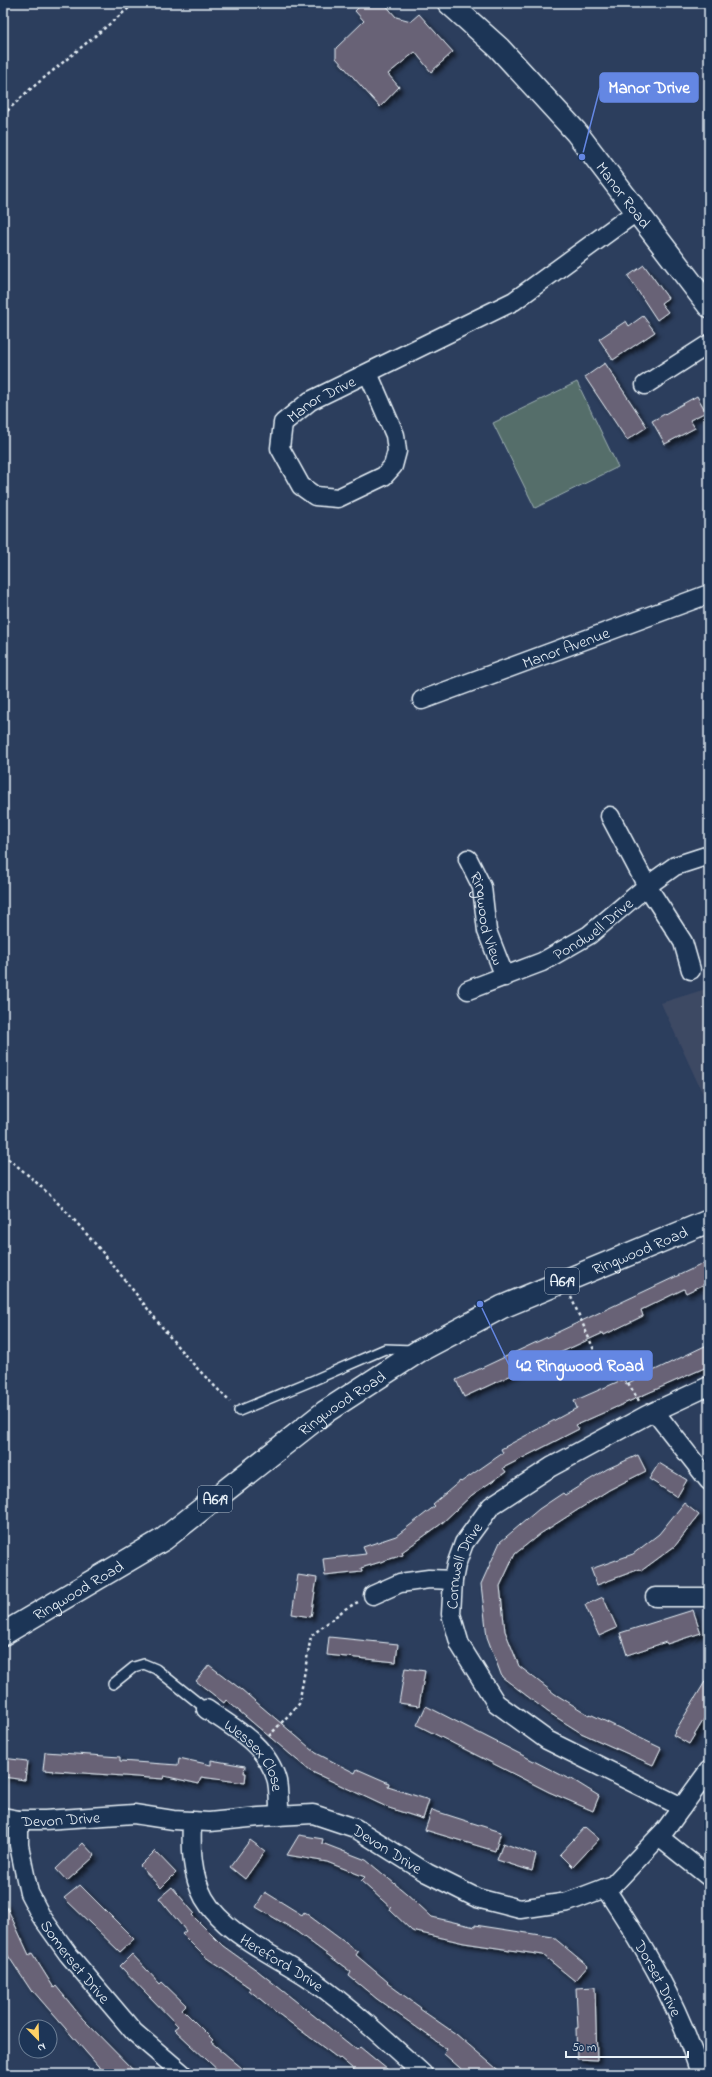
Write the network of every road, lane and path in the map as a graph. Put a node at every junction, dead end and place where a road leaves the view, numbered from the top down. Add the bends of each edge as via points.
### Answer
1 (135, 3) edge
2 (449, 3) edge
3 (3, 115) edge
4 (636, 212) junction
5 (709, 306) edge
6 (709, 344) edge
7 (368, 373) junction
8 (645, 385) dead end
9 (709, 594) edge
10 (422, 700) dead end
11 (610, 816) dead end
12 (709, 855) edge
13 (468, 859) dead end
14 (647, 886) junction
15 (691, 970) dead end
16 (505, 977) junction
17 (468, 990) dead end
18 (3, 1155) edge
19 (709, 1221) edge
20 (564, 1280) junction
21 (419, 1351) junction
22 (709, 1386) edge
23 (239, 1411) joint
24 (651, 1413) junction
25 (709, 1481) edge
26 (453, 1580) junction
27 (373, 1595) joint
28 (709, 1596) edge
29 (655, 1597) dead end
30 (3, 1634) edge
31 (114, 1684) dead end
32 (206, 1709) joint
33 (259, 1748) junction
34 (709, 1770) edge
35 (682, 1807) junction
36 (280, 1816) junction
37 (11, 1818) edge
38 (192, 1821) junction
39 (659, 1837) junction
40 (709, 1877) edge
41 (605, 1888) junction
42 (184, 2074) edge
43 (423, 2074) edge
44 (700, 2074) edge

1 - 3 path via 27,92
2 - 4 main road, Manor Road via 499,48 576,132
4 - 5 main road, Manor Road
4 - 7 street, Manor Drive via 514,300
6 - 8 street
7 - 7 street, Manor Drive via 310,401 282,423 280,448 301,486 315,496 338,498 384,476 393,466 397,451 395,435
9 - 10 street, Manor Avenue
11 - 14 street
12 - 14 street, Pondwell Drive via 675,866
13 - 16 street, Ringwood View via 482,887 487,932
14 - 15 street via 683,942
14 - 16 street, Pondwell Drive via 589,935 542,962
16 - 17 street, Pondwell Drive
18 - 23 path via 32,1176 90,1236 179,1349
19 - 20 main road, Ringwood Road / A619
20 - 21 main road, Ringwood Road / A619 via 502,1307
20 - 24 path via 598,1359 611,1355
21 - 23 lane via 385,1349
21 - 30 main road, Ringwood Road / A619 via 325,1412 164,1539
22 - 24 street, Cornwall Drive
24 - 25 street
24 - 26 street, Cornwall Drive via 551,1467 491,1506 464,1543
26 - 27 street via 429,1579 400,1583
26 - 35 street, Cornwall Drive via 451,1614 460,1645 496,1703 547,1740
27 - 33 path via 345,1609 311,1636 299,1704
28 - 29 street
31 - 32 lane via 134,1667 144,1664 156,1668
32 - 33 street, Wessex Close via 240,1731
33 - 36 street, Wessex Close via 277,1782
34 - 35 street, Devon Drive
35 - 39 street, Devon Drive
36 - 38 street, Devon Drive via 210,1822
36 - 41 street, Devon Drive via 313,1814 355,1828 427,1873 476,1898 520,1909 568,1902
37 - 38 street, Devon Drive via 90,1818 134,1814
37 - 42 street, Somerset Drive via 29,1893 44,1922 134,2032
38 - 43 street, Hereford Drive via 191,1850 196,1875 204,1898 221,1920 312,1980
39 - 40 street
39 - 41 street, Devon Drive via 612,1885
41 - 44 street, Dorset Drive via 631,1927 671,1998 691,2042

